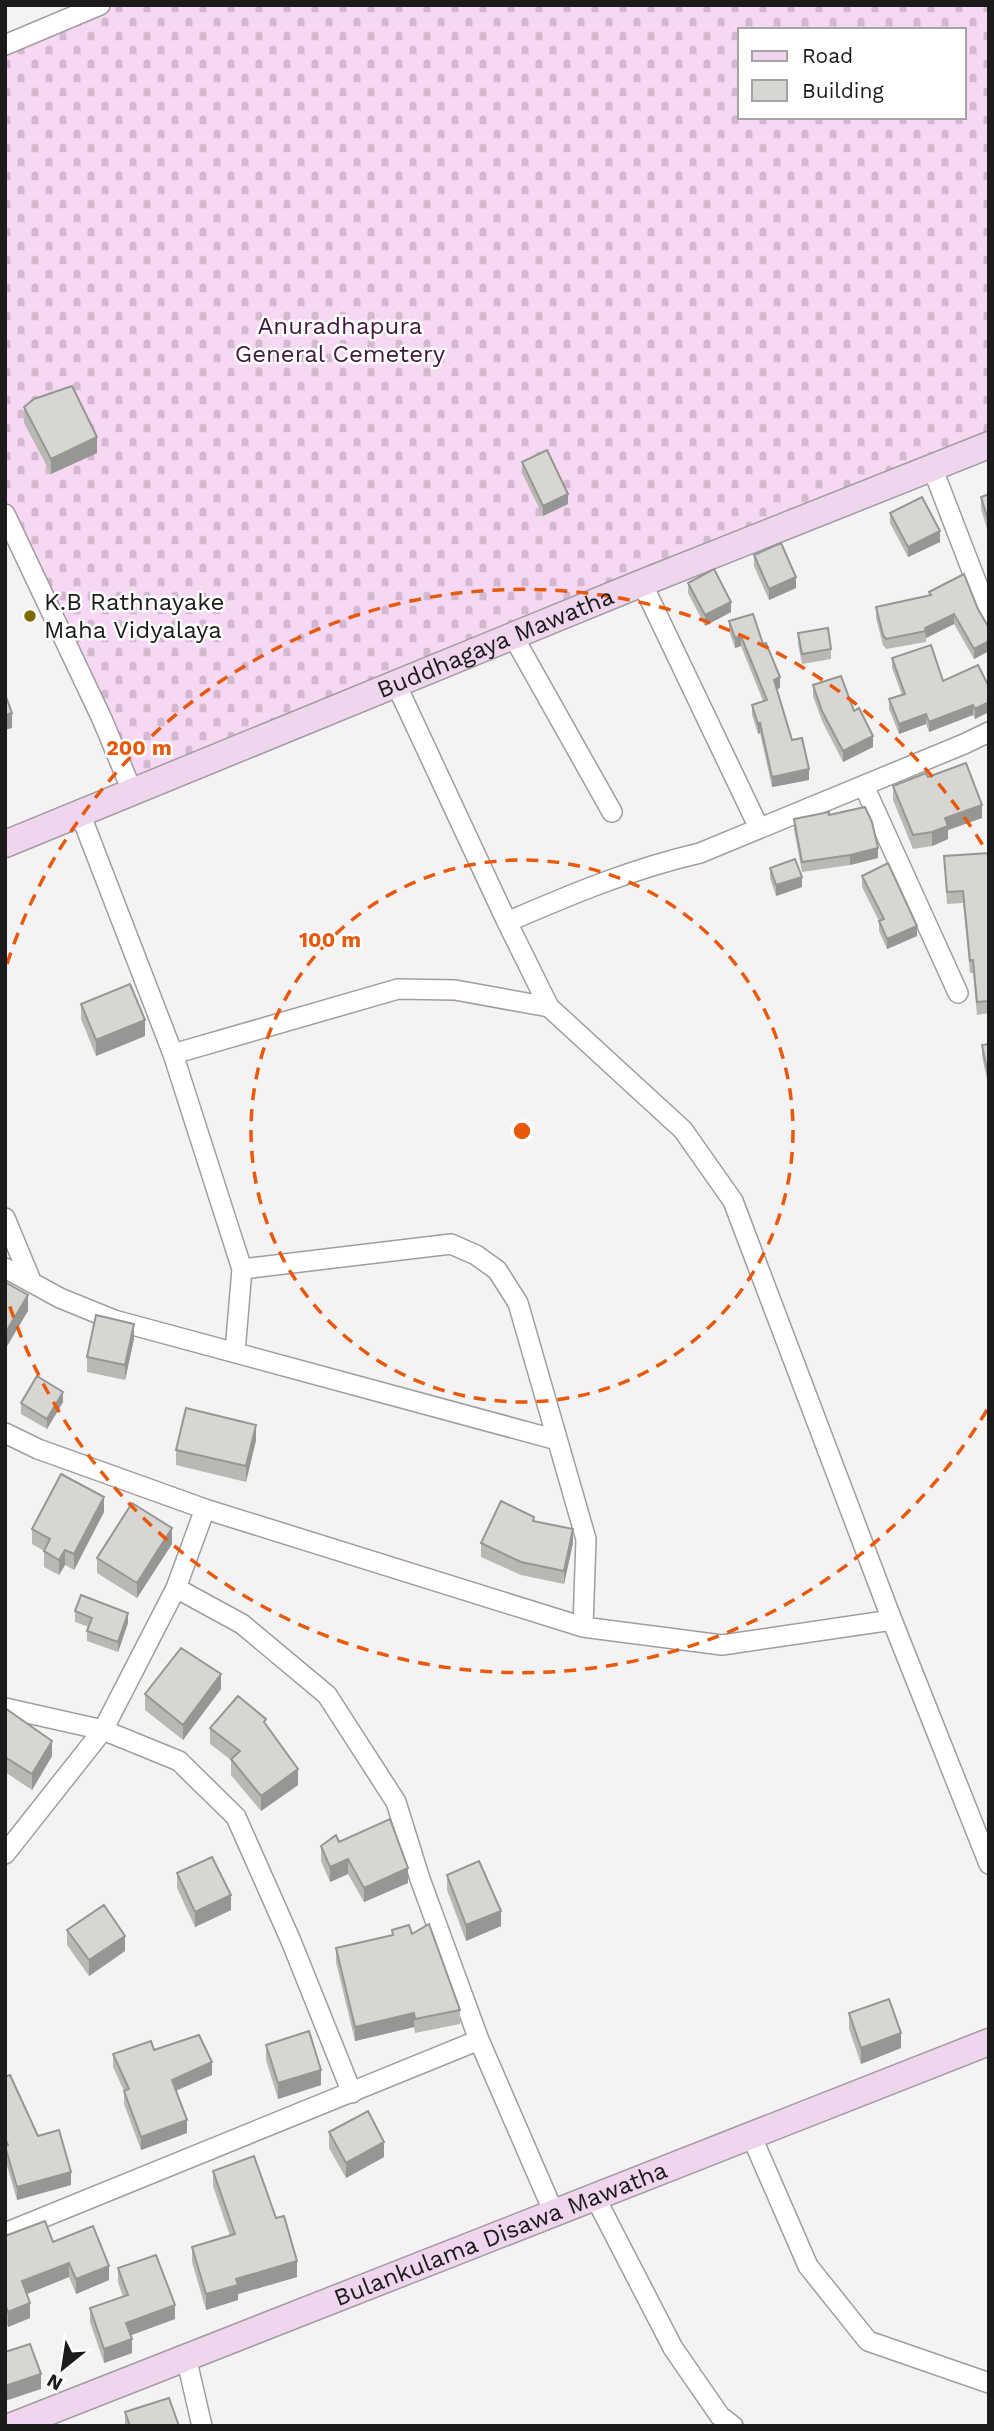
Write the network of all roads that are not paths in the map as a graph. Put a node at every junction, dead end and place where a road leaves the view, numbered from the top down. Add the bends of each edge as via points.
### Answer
1 (91, 7) edge
2 (5, 45) edge
3 (989, 445) edge
4 (932, 467) junction
5 (5, 514) edge
6 (642, 583) junction
7 (989, 615) edge
8 (513, 636) junction
9 (396, 684) junction
10 (989, 732) edge
11 (864, 786) junction
12 (132, 791) junction
13 (612, 812) dead end
14 (80, 813) junction
15 (760, 828) junction
16 (5, 844) edge
17 (506, 922) junction
18 (958, 993) dead end
19 (549, 1007) junction
20 (173, 1054) junction
21 (5, 1218) edge
22 (5, 1268) edge
23 (243, 1269) junction
24 (32, 1283) junction
25 (234, 1352) junction
26 (5, 1433) edge
27 (557, 1440) junction
28 (205, 1509) junction
29 (176, 1588) junction
30 (892, 1620) junction
31 (583, 1627) junction
32 (5, 1708) edge
33 (103, 1730) junction
34 (5, 1854) edge
35 (989, 1864) edge
36 (479, 2040) junction
37 (989, 2042) edge
38 (352, 2093) junction
39 (751, 2135) junction
40 (595, 2197) junction
41 (554, 2213) junction
42 (5, 2234) edge
43 (186, 2357) junction
44 (989, 2383) edge
45 (722, 2422) edge
46 (12, 2426) edge
47 (202, 2426) edge

1 - 2 street
3 - 4 main road, Buddhagaya Mawatha
4 - 6 main road, Buddhagaya Mawatha
4 - 7 street
5 - 12 street
6 - 8 main road, Buddhagaya Mawatha
6 - 15 street
8 - 9 main road, Buddhagaya Mawatha
8 - 13 street
9 - 12 main road, Buddhagaya Mawatha
9 - 17 street
10 - 11 street
11 - 15 street
11 - 18 street
12 - 14 main road, Buddhagaya Mawatha
14 - 16 main road, Buddhagaya Mawatha
14 - 20 street
15 - 17 street via 700,853 602,881
17 - 19 street
19 - 20 street via 455,989 398,989
19 - 30 street via 683,1130 733,1201
20 - 23 street
21 - 24 street
22 - 24 street
23 - 25 street
23 - 27 street via 451,1244 476,1255 497,1270 518,1303
24 - 25 street via 114,1320
25 - 27 street
26 - 28 street via 38,1450
27 - 31 street via 586,1539
28 - 29 street
28 - 31 street
29 - 33 street
29 - 36 street via 242,1624 327,1695 397,1802
30 - 31 street via 722,1644
30 - 35 street
32 - 33 street
33 - 34 street
33 - 38 street via 179,1761 236,1818
36 - 38 street
36 - 41 street
37 - 39 main road, Bulankulama Disawa Mawatha
38 - 42 street
39 - 40 main road, Bulankulama Disawa Mawatha
39 - 44 street via 808,2266 868,2341
40 - 41 main road, Bulankulama Disawa Mawatha
40 - 45 street via 673,2348
41 - 43 main road, Bulankulama Disawa Mawatha
43 - 46 main road, Bulankulama Disawa Mawatha
43 - 47 street

